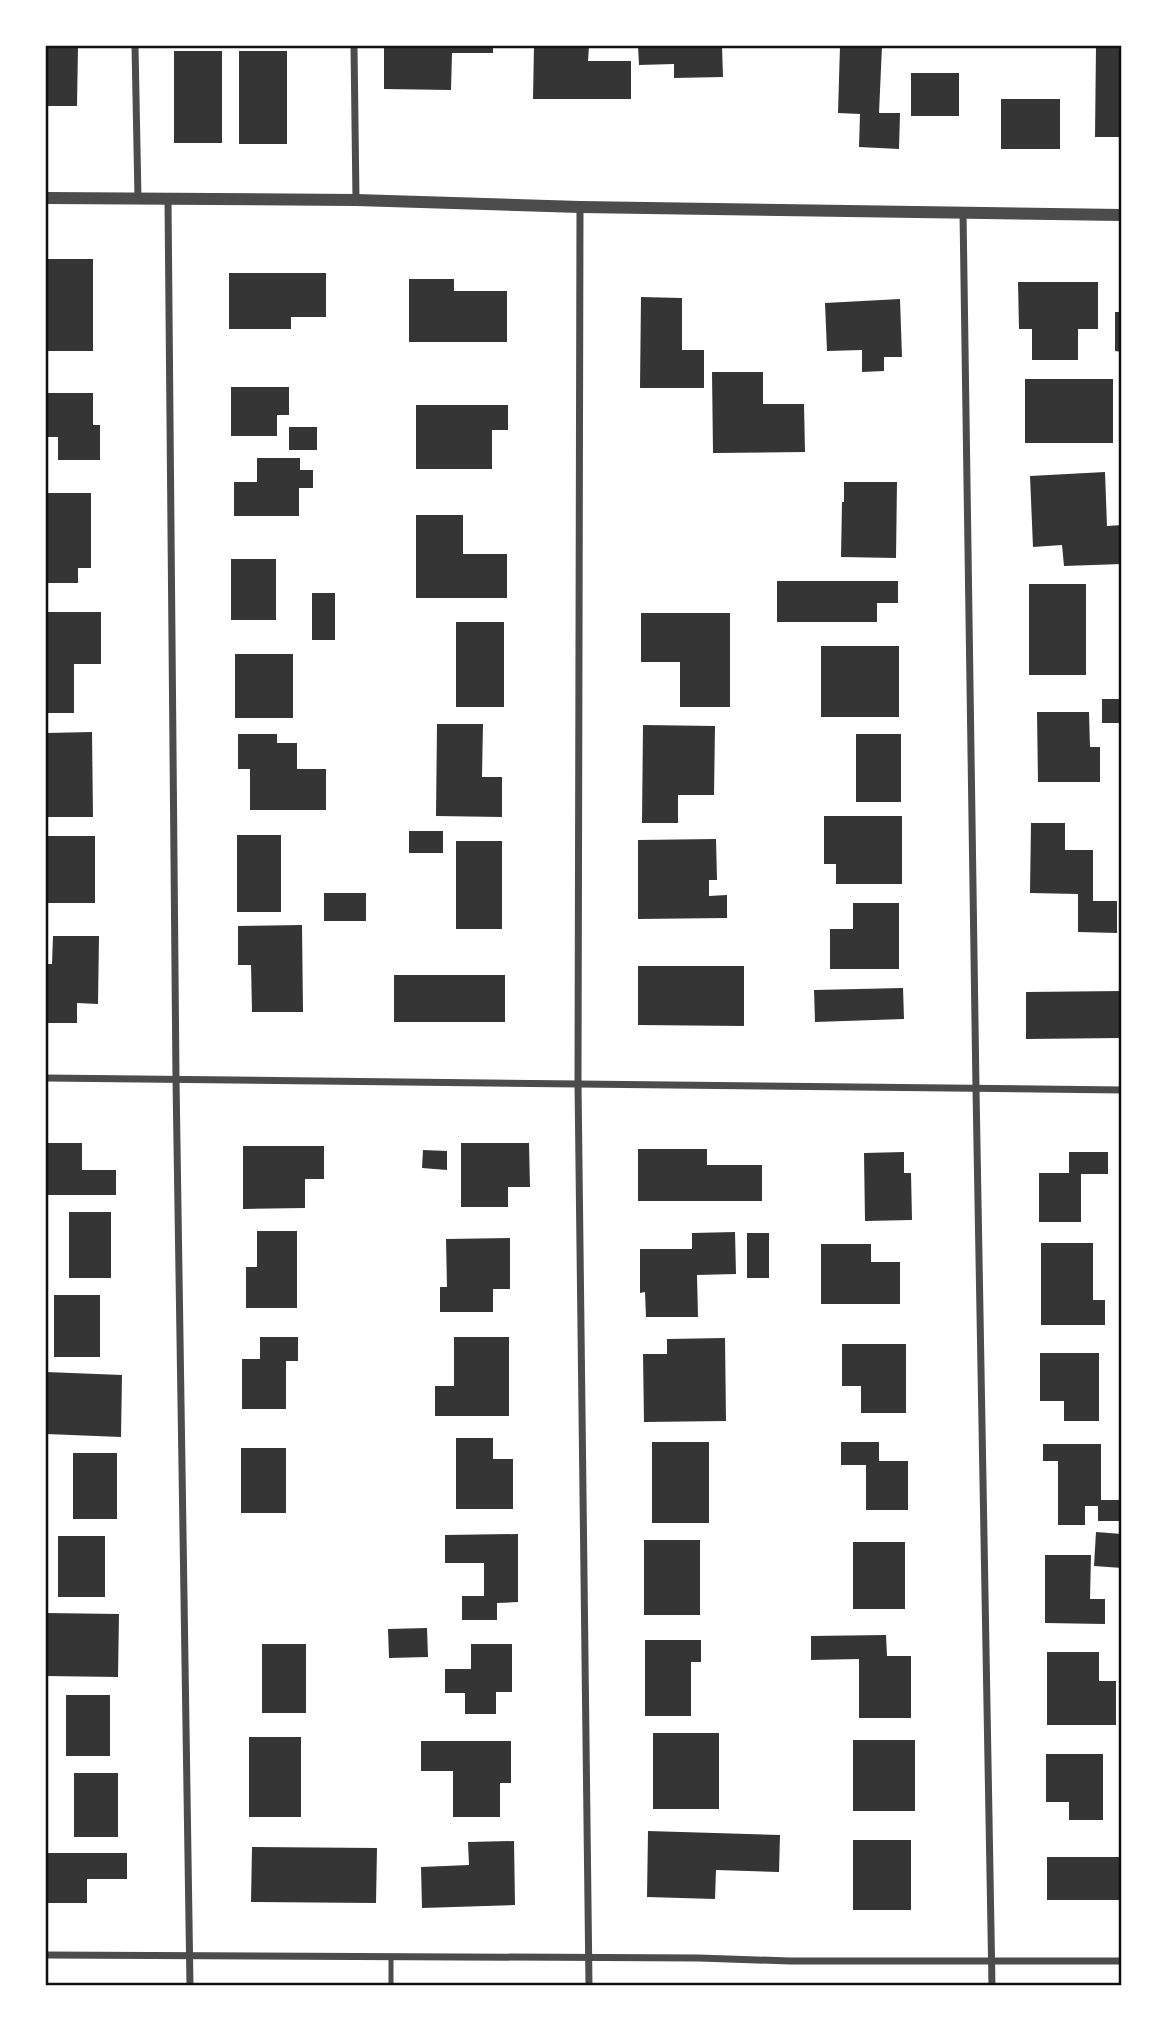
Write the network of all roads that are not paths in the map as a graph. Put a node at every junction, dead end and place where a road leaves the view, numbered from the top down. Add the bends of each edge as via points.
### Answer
1 (135, 46) edge
2 (354, 46) edge
3 (46, 198) edge
4 (138, 199) junction
5 (168, 200) junction
6 (356, 200) junction
7 (580, 207) junction
8 (962, 212) junction
9 (1122, 215) edge
10 (46, 1077) edge
11 (176, 1079) junction
12 (578, 1083) junction
13 (976, 1089) junction
14 (1122, 1090) edge
15 (46, 1955) edge
16 (189, 1956) junction
17 (391, 1957) junction
18 (589, 1958) junction
19 (992, 1959) junction
20 (1122, 1961) edge
21 (190, 1986) edge
22 (391, 1986) edge
23 (589, 1986) edge
24 (992, 1986) edge

1 - 4 street
2 - 6 street
3 - 4 street
4 - 5 street
5 - 6 street
5 - 11 street
6 - 7 street
7 - 8 street
7 - 12 street
8 - 9 street
8 - 13 street
10 - 11 street
11 - 12 street
11 - 16 street
12 - 13 street
12 - 18 street
13 - 14 street
13 - 19 street
15 - 16 street
16 - 17 street
16 - 21 street
17 - 18 street
17 - 22 lane
18 - 19 street
18 - 23 street
19 - 20 street
19 - 24 street

